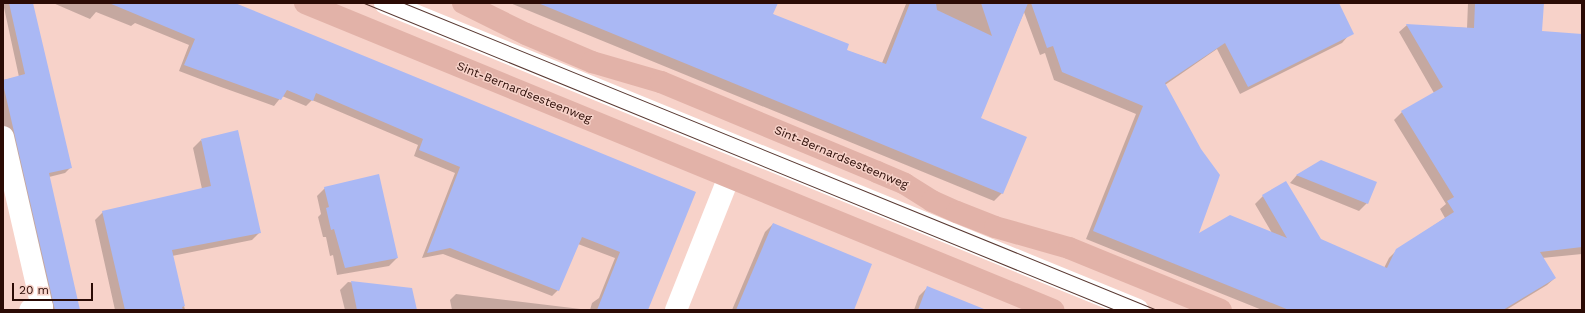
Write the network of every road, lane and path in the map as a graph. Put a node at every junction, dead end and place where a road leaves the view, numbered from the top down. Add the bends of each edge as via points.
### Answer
1 (305, 3) edge
2 (384, 3) edge
3 (463, 3) edge
4 (3, 137) edge
5 (729, 176) junction
6 (30, 310) edge
7 (676, 310) edge
8 (1053, 310) edge
9 (1138, 310) edge
10 (1220, 310) edge

1 - 5 main road, Sint-Bernardsesteenweg
2 - 9 street
3 - 10 main road, Sint-Bernardsesteenweg via 592,62 661,82 877,172 905,184 932,201 995,228 1069,248
4 - 6 street via 42,307
5 - 7 street
5 - 8 main road, Sint-Bernardsesteenweg

